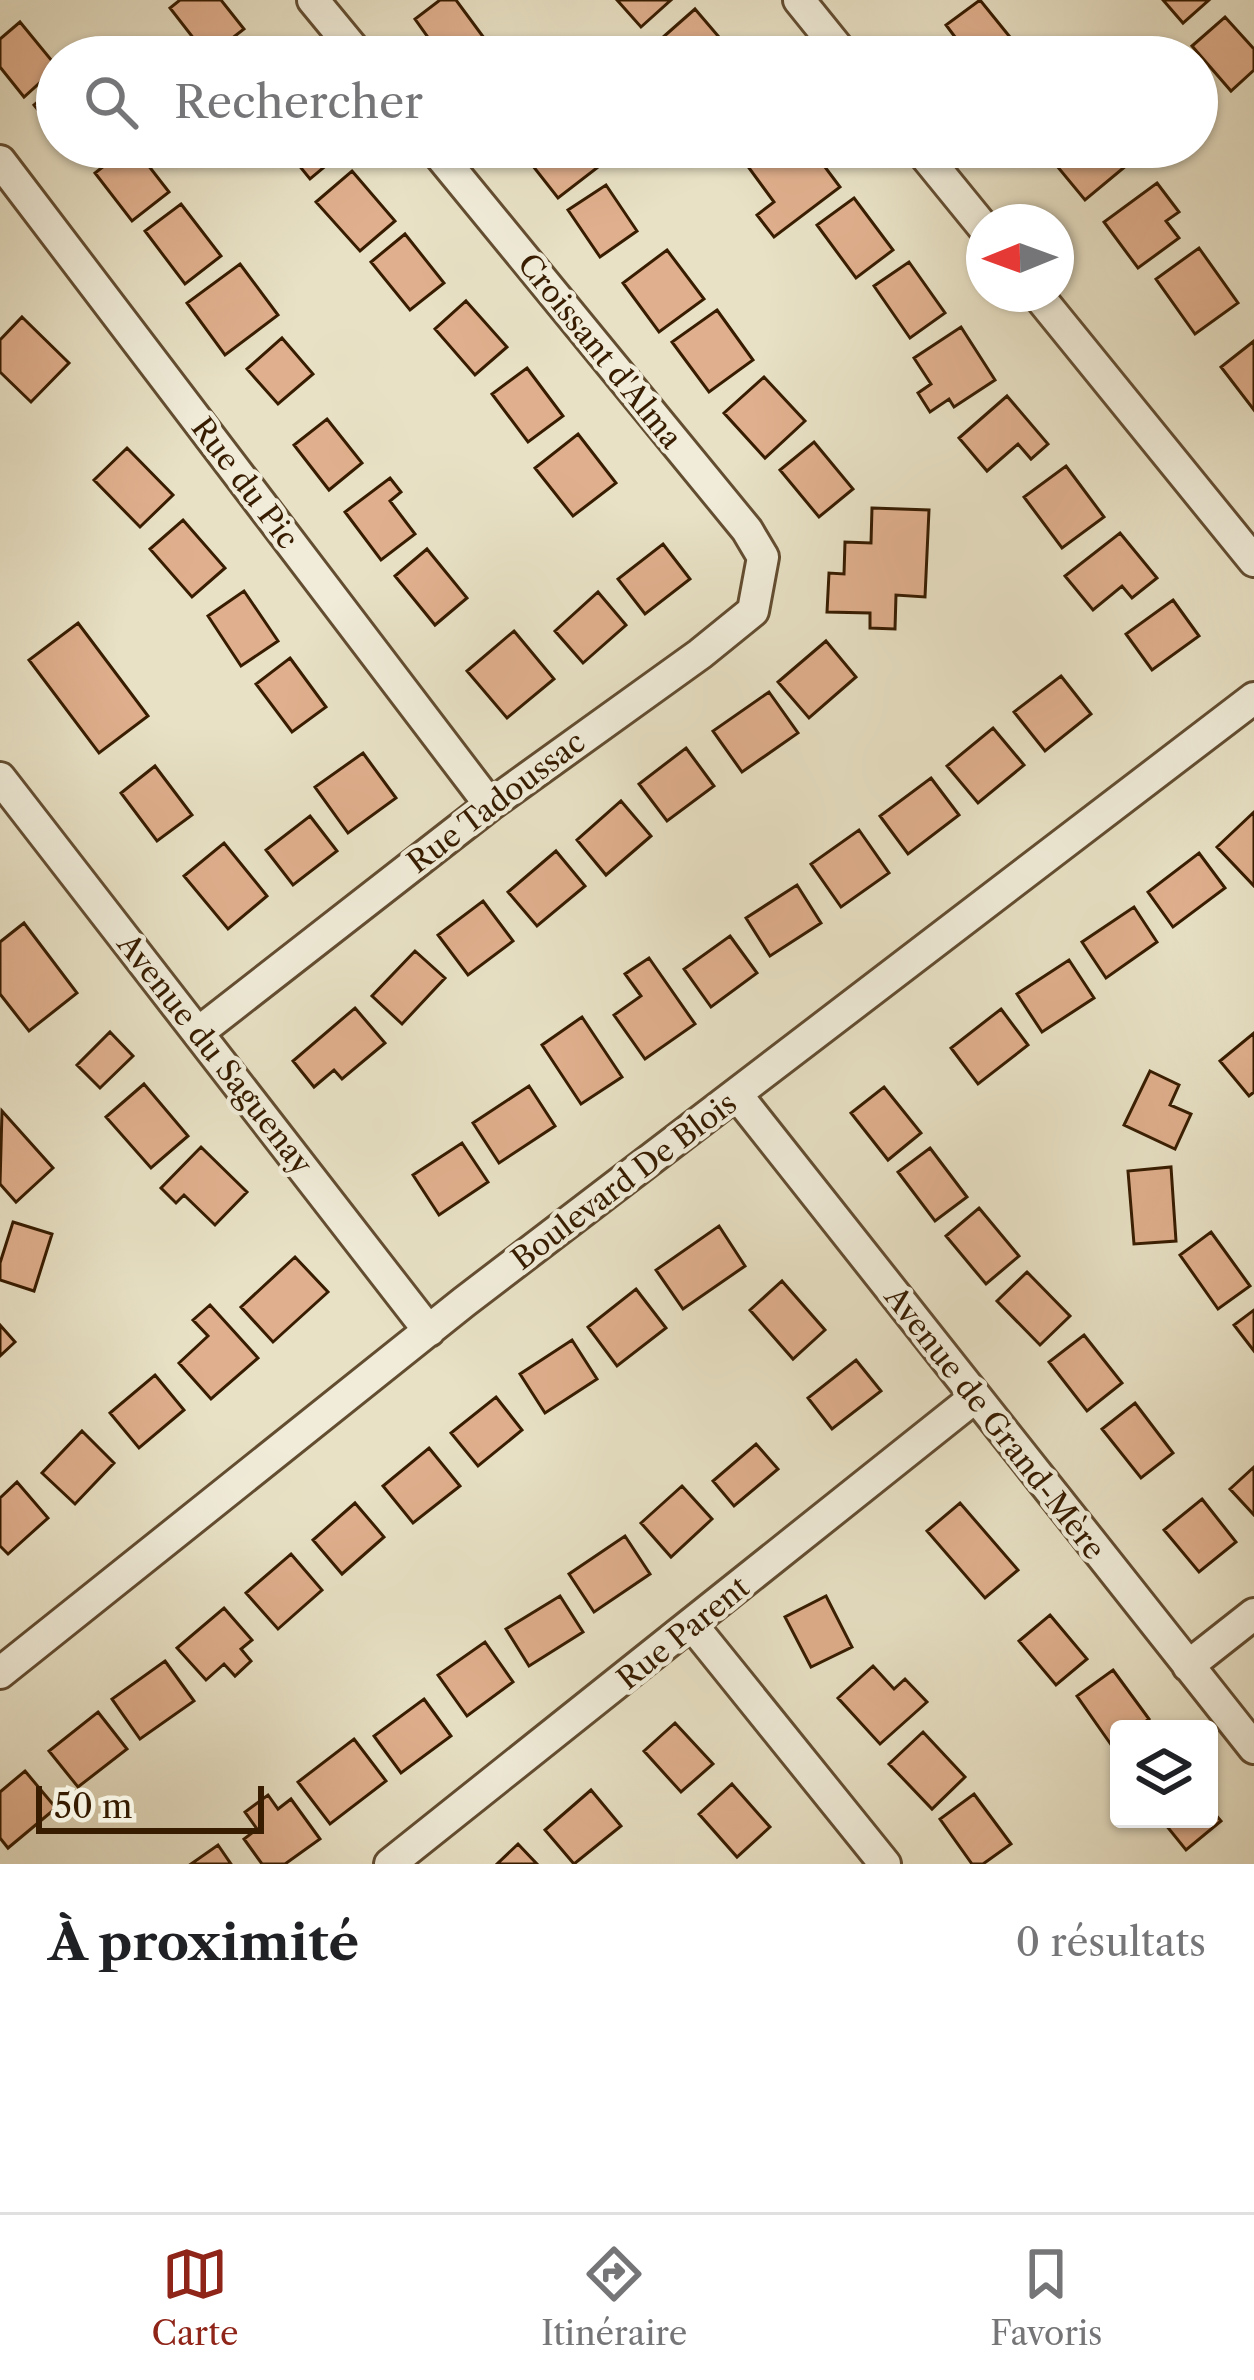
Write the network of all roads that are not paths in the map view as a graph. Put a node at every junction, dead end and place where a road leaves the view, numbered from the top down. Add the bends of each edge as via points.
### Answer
1 (313, 0) edge
2 (799, 0) edge
3 (343, 36) edge
4 (828, 36) edge
5 (0, 161) edge
6 (451, 168) edge
7 (935, 168) edge
8 (966, 206) edge
9 (1052, 312) edge
10 (764, 557) joint
11 (1254, 561) edge
12 (1254, 698) edge
13 (0, 778) edge
14 (490, 805) junction
15 (199, 1032) junction
16 (737, 1095) junction
17 (429, 1330) junction
18 (974, 1398) junction
19 (1254, 1614) edge
20 (693, 1626) junction
21 (1188, 1666) junction
22 (0, 1672) edge
23 (1254, 1748) edge
24 (390, 1864) edge
25 (885, 1864) edge

1 - 3 street
2 - 4 street
5 - 14 street, Rue du Pic
6 - 10 street, Croissant d'Alma
7 - 8 street
9 - 11 street
10 - 14 street, Rue Tadoussac via 753,611
12 - 16 street, Boulevard De Blois
13 - 15 street, Avenue du Saguenay
14 - 15 street, Rue Tadoussac
15 - 17 street, Avenue du Saguenay
16 - 17 street, Boulevard De Blois
16 - 18 street, Avenue de Grand-Mère
17 - 22 street, Boulevard De Blois
18 - 20 street, Rue Parent
18 - 21 street, Avenue de Grand-Mère
19 - 21 street
20 - 24 street, Rue Parent
20 - 25 street
21 - 23 street, Avenue de Grand-Mère

